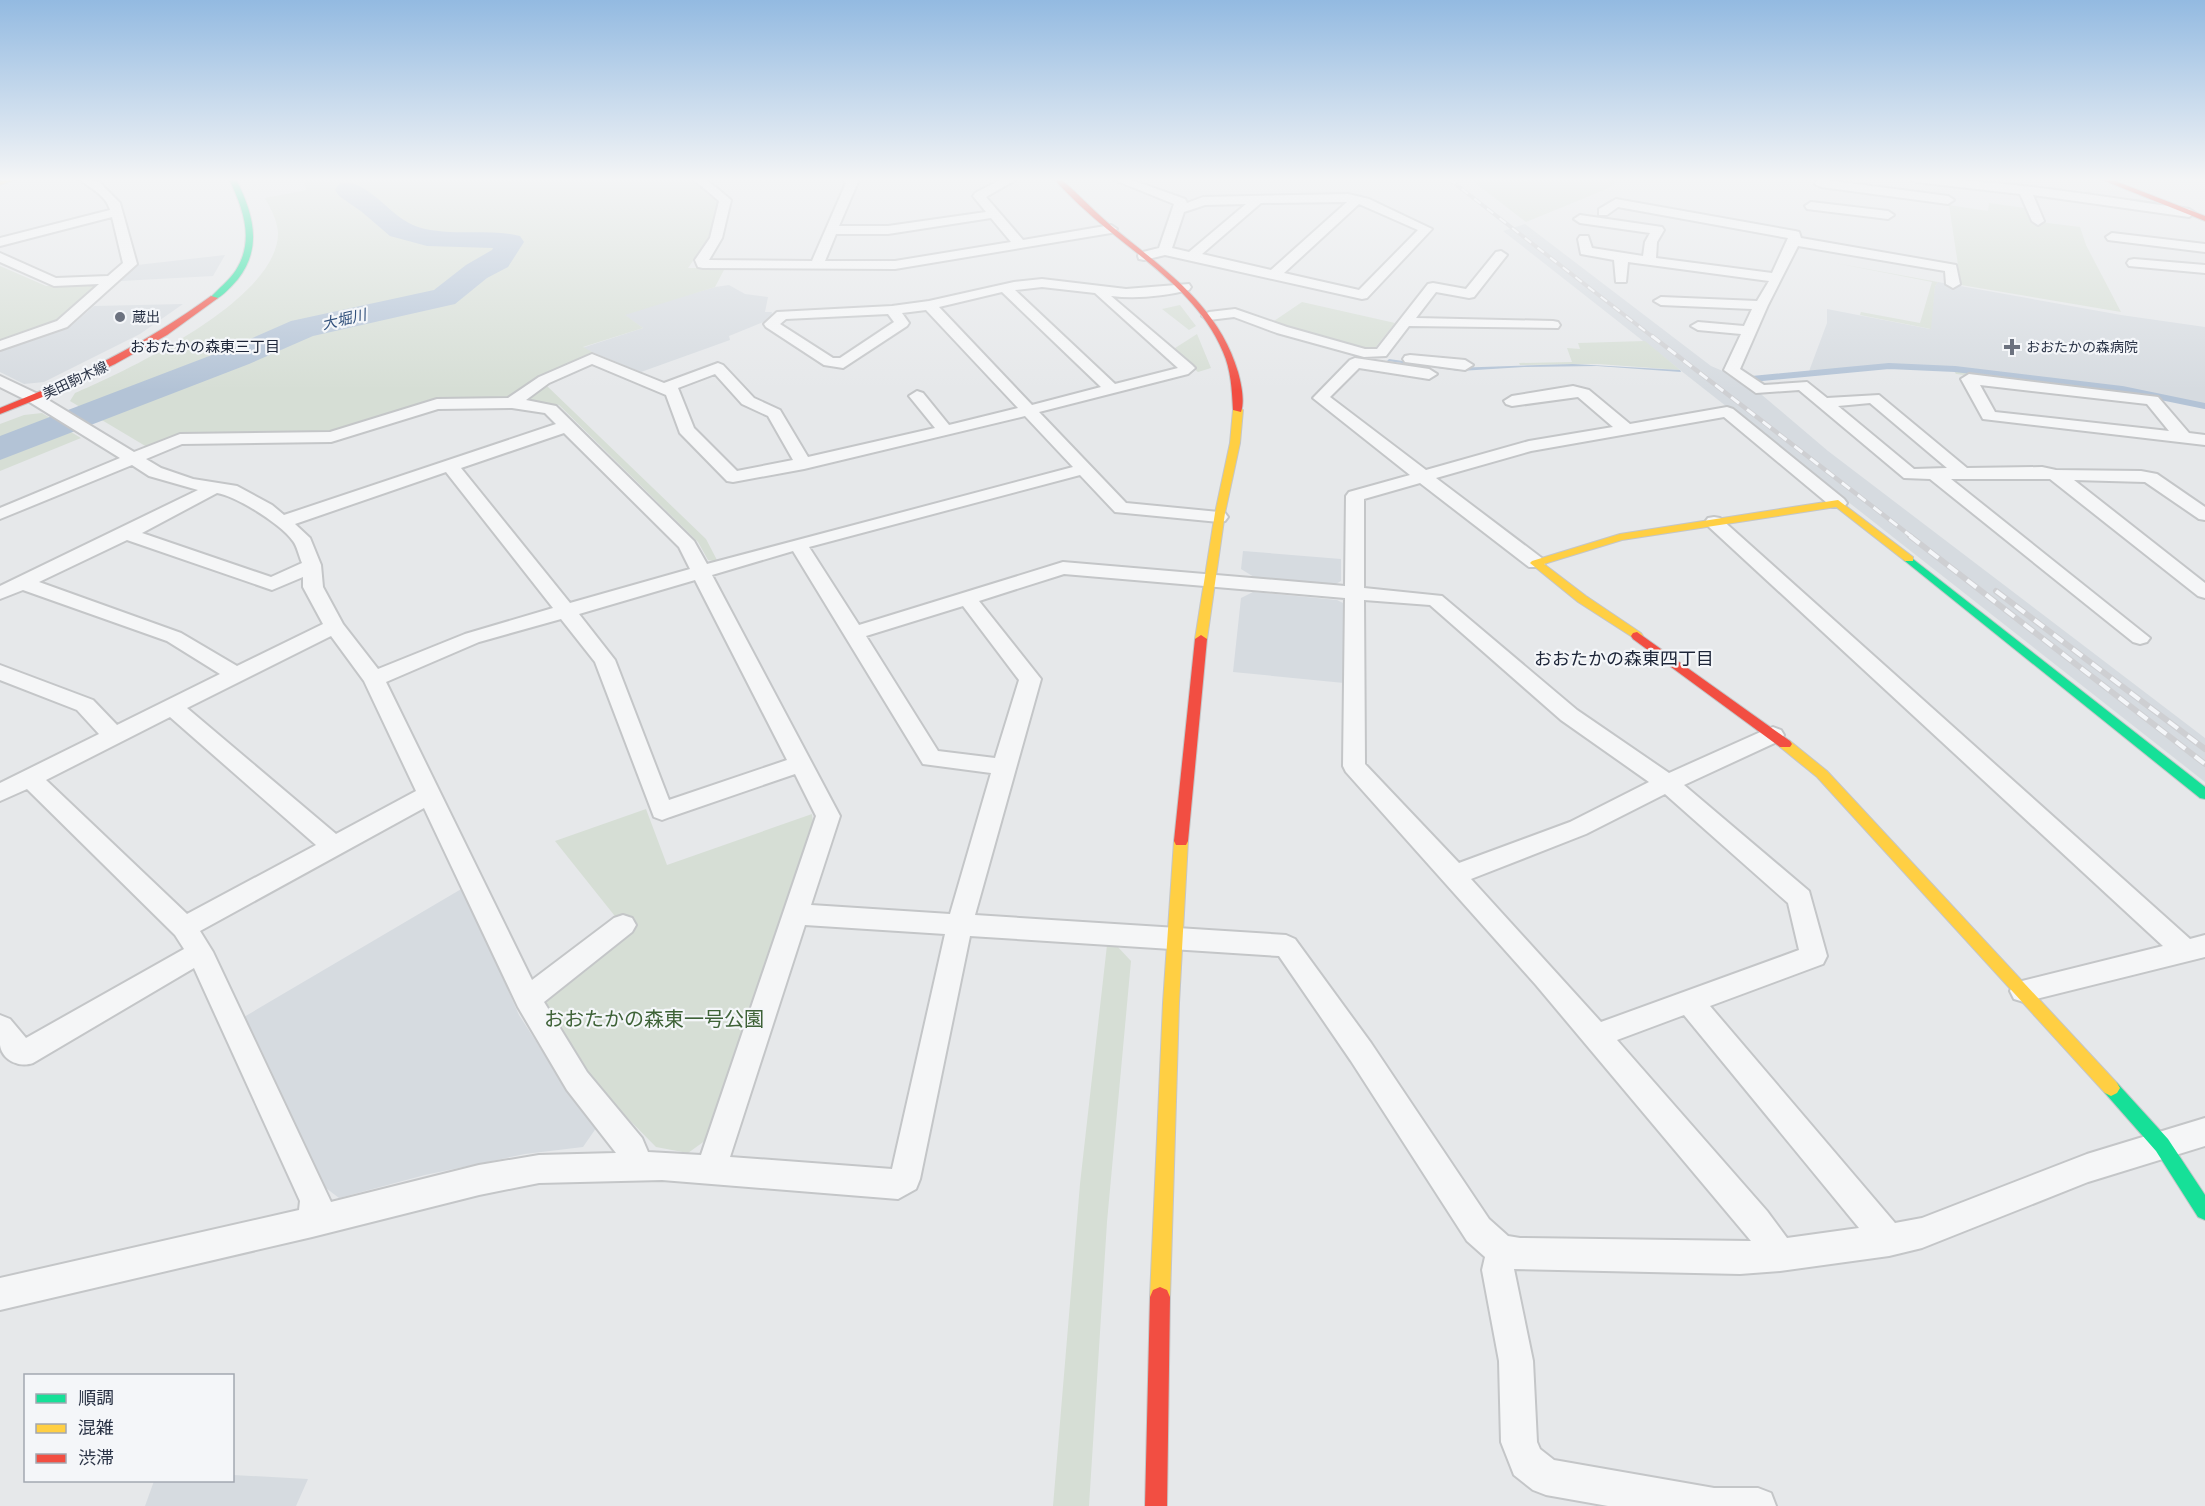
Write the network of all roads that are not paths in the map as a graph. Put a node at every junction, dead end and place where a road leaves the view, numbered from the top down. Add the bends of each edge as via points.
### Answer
1 (126, 249) edge
2 (249, 249) edge
3 (709, 249) edge
4 (823, 249) edge
5 (994, 249) edge
6 (1136, 249) edge
7 (1200, 249) edge
8 (1302, 249) edge
9 (1406, 249) edge
10 (1586, 249) edge
11 (1650, 249) edge
12 (1790, 249) edge
13 (1846, 249) edge
14 (1165, 251) joint
15 (1501, 255) dead end
16 (1144, 256) junction
17 (1192, 256) junction
18 (1621, 256) junction
19 (0, 257) edge
20 (1649, 260) junction
21 (2134, 263) dead end
22 (817, 264) junction
23 (1691, 266) junction
24 (2205, 269) edge
25 (1274, 275) junction
26 (1777, 278) junction
27 (1621, 279) dead end
28 (112, 280) junction
29 (1689, 282) dead end
30 (1953, 284) dead end
31 (1184, 287) junction
32 (1006, 289) junction
33 (1103, 291) junction
34 (1661, 302) dead end
35 (929, 305) junction
36 (1761, 305) junction
37 (892, 310) junction
38 (1209, 316) junction
39 (1406, 322) junction
40 (1553, 326) dead end
41 (1698, 326) dead end
42 (1749, 331) junction
43 (0, 346) edge
44 (1381, 353) junction
45 (1359, 358) junction
46 (1466, 364) dead end
47 (1429, 374) dead end
48 (0, 381) edge
49 (664, 388) junction
50 (1112, 389) junction
51 (917, 396) dead end
52 (34, 398) junction
53 (1512, 401) dead end
54 (512, 403) junction
55 (1824, 403) junction
56 (1029, 409) junction
57 (0, 411) edge
58 (568, 426) junction
59 (1626, 429) junction
60 (945, 430) junction
61 (2184, 437) junction
62 (2205, 440) edge
63 (132, 458) junction
64 (804, 464) junction
65 (451, 467) junction
66 (1084, 468) junction
67 (1962, 473) junction
68 (1935, 474) junction
69 (1421, 475) junction
70 (2056, 475) junction
71 (214, 487) junction
72 (1838, 502) junction
73 (0, 514) edge
74 (2205, 515) edge
75 (1219, 517) junction
76 (282, 522) junction
77 (1714, 522) junction
78 (126, 534) junction
79 (798, 544) junction
80 (1536, 563) junction
81 (312, 565) junction
82 (701, 571) junction
83 (1210, 581) junction
84 (23, 583) junction
85 (2205, 592) edge
86 (0, 593) edge
87 (1354, 594) junction
88 (967, 598) junction
89 (565, 612) junction
90 (334, 626) junction
91 (855, 633) junction
92 (2140, 638) dead end
93 (0, 672) edge
94 (237, 675) junction
95 (374, 679) junction
96 (172, 707) junction
97 (1773, 735) junction
98 (114, 736) junction
99 (800, 764) junction
100 (1004, 766) junction
101 (30, 778) junction
102 (1667, 783) junction
103 (0, 793) edge
104 (2205, 794) edge
105 (428, 795) junction
106 (334, 846) junction
107 (1455, 875) junction
108 (796, 914) junction
109 (960, 923) junction
110 (623, 925) dead end
111 (184, 928) junction
112 (1173, 937) junction
113 (2196, 948) edge
114 (200, 952) junction
115 (2024, 992) junction
116 (528, 999) junction
117 (1689, 1001) junction
118 (0, 1027) edge
119 (1596, 1036) junction
120 (2205, 1132) edge
121 (2162, 1145) junction
122 (637, 1165) junction
123 (711, 1169) junction
124 (2205, 1211) edge
125 (312, 1222) junction
126 (1889, 1240) junction
127 (1502, 1251) junction
128 (1780, 1255) junction
129 (0, 1294) edge
130 (1156, 1506) edge
131 (1758, 1506) edge

1 - 28 street via 130,264
2 - 52 street, 美田駒木線 via 230,284 193,315 140,348
3 - 22 street via 703,264
4 - 22 street
5 - 22 street via 895,265
6 - 16 street
7 - 17 street
8 - 25 street
9 - 25 street via 1362,295
10 - 18 street
11 - 20 street
12 - 26 street
13 - 30 street via 1951,268
14 - 16 street
14 - 17 street
15 - 39 street via 1469,294 1433,287
16 - 31 street
17 - 25 street
18 - 20 street
18 - 27 street
19 - 28 street via 54,282
20 - 23 street
21 - 24 street
23 - 26 street
23 - 29 street
26 - 36 street
28 - 43 street via 62,324
31 - 33 street via 1153,293
31 - 38 street
32 - 33 street via 1063,283
32 - 35 street
32 - 50 street
33 - 50 street via 1101,294 1187,368
34 - 36 street
35 - 37 street
35 - 56 street
36 - 42 street
37 - 37 street via 902,323 843,363 829,362 771,324 782,315
38 - 45 street via 1235,313
38 - 75 street via 1231,359 1239,393 1236,436
39 - 40 street
39 - 44 street
41 - 42 street
42 - 55 street via 1732,370 1761,390 1802,385
44 - 45 street
44 - 46 street
45 - 47 street
45 - 69 street via 1321,398
48 - 52 street
49 - 54 street via 592,358 544,380
49 - 64 street via 673,392 686,430 733,477
49 - 64 street via 718,368 748,401 774,412
50 - 56 street
51 - 60 street
52 - 57 street, 美田駒木線
52 - 63 street
53 - 59 street via 1573,391 1583,393
54 - 58 street via 550,409
54 - 63 street via 437,404 331,437 180,439
55 - 67 street via 1873,398
55 - 68 street via 1910,474
56 - 60 street
56 - 66 street
58 - 65 street
58 - 82 street via 687,545
59 - 69 street via 1530,446
59 - 72 street via 1726,412
60 - 64 street
61 - 61 street via 1989,416 1969,379 2152,400
61 - 62 street
63 - 71 street via 155,472 190,484
63 - 73 street
65 - 76 street
65 - 89 street
66 - 75 street via 1121,507
66 - 79 street
67 - 68 street
67 - 70 street
68 - 92 street
69 - 80 street
69 - 87 street via 1355,496
70 - 74 street via 2151,478
70 - 85 street
71 - 76 street via 231,490
71 - 78 street
72 - 77 street
72 - 104 street
75 - 83 street
76 - 81 street via 301,538
77 - 80 street via 1620,537
77 - 113 street
78 - 81 street via 272,584
78 - 84 street
79 - 82 street
79 - 91 street
80 - 97 street
81 - 90 street via 313,587
82 - 89 street
82 - 99 street
83 - 87 street
83 - 88 street via 1063,568
83 - 112 street via 1193,703
84 - 86 street
84 - 94 street via 174,637
87 - 102 street via 1435,600 1569,715
87 - 107 street via 1354,766
88 - 91 street
88 - 100 street via 1030,679
89 - 95 street via 472,638
89 - 99 street via 605,660 662,811
90 - 94 street
90 - 95 street
91 - 100 street via 931,758
93 - 98 street via 85,705
94 - 96 street
95 - 105 street
96 - 98 street
96 - 106 street
97 - 102 street
97 - 115 street via 1822,774
98 - 101 street
99 - 108 street via 828,816
100 - 109 street
101 - 103 street
101 - 111 street
102 - 107 street via 1578,828
102 - 117 street via 1800,898 1814,956
105 - 106 street
105 - 116 street
106 - 111 street
107 - 119 street
108 - 109 street
108 - 123 street
109 - 112 street
109 - 123 street via 905,1179 898,1184
110 - 116 street
111 - 114 street
112 - 127 street via 1286,946 1478,1230
112 - 130 street via 1161,1206
113 - 115 street
114 - 118 street via 23,1054
114 - 125 street via 316,1202
115 - 121 street
116 - 122 street via 577,1081 631,1148
117 - 119 street
117 - 126 street
119 - 128 street
120 - 121 street
121 - 124 street
121 - 126 street via 2087,1168 1922,1233
122 - 123 street
122 - 125 street via 539,1168
125 - 129 street
126 - 128 street
127 - 128 street
127 - 131 street via 1498,1270 1516,1361 1519,1442 1527,1462 1546,1477 1714,1506

